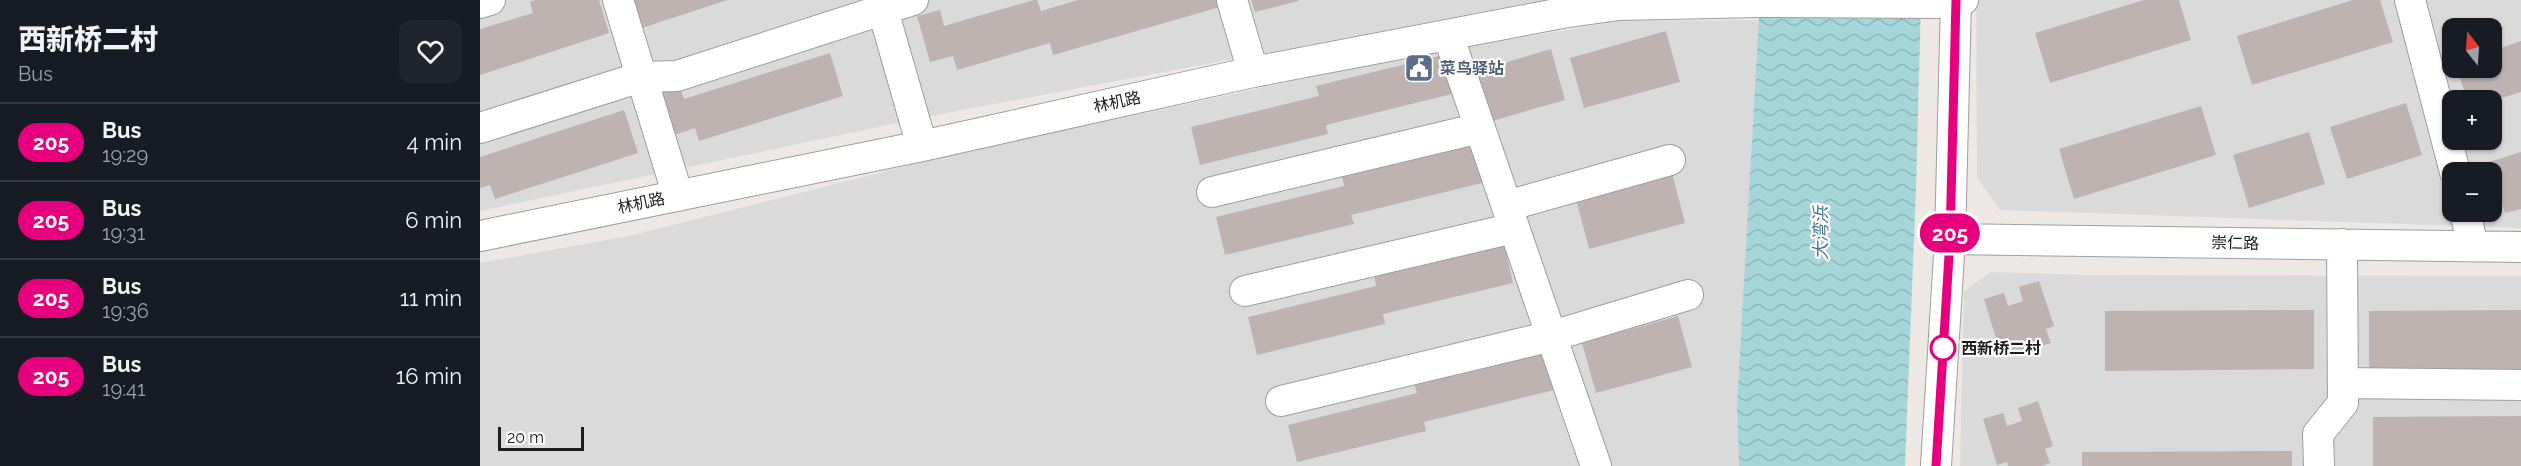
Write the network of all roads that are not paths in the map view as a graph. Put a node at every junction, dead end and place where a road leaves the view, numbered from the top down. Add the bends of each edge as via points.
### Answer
1 (490, 0) edge
2 (618, 0) edge
3 (913, 0) edge
4 (1232, 0) edge
5 (2410, 0) edge
6 (1953, 1) edge
7 (480, 3) edge
8 (1618, 3) edge
9 (881, 4) edge
10 (1448, 35) junction
11 (1253, 72) junction
12 (641, 77) junction
13 (480, 128) edge
14 (1480, 128) junction
15 (922, 146) junction
16 (1670, 160) dead end
17 (2452, 162) edge
18 (1212, 192) dead end
19 (678, 196) junction
20 (1510, 217) junction
21 (2468, 222) edge
22 (480, 236) edge
23 (1950, 239) junction
24 (2342, 244) junction
25 (2474, 246) junction
26 (2521, 247) edge
27 (1245, 291) dead end
28 (1688, 296) dead end
29 (1552, 336) junction
30 (2343, 383) junction
31 (2521, 385) edge
32 (1281, 401) dead end
33 (1596, 466) edge
34 (1936, 466) edge
35 (2319, 466) edge

1 - 7 street
2 - 12 street
3 - 9 street
4 - 11 street
5 - 17 street
6 - 8 street, 林机路
6 - 23 street
8 - 10 street, 林机路
9 - 12 street via 677,76
9 - 15 street
10 - 11 street, 林机路
10 - 14 street
11 - 15 street, 林机路
12 - 13 street
12 - 19 street
14 - 18 street
14 - 20 street
15 - 19 street, 林机路
16 - 20 street
19 - 22 street, 林机路
20 - 27 street
20 - 29 street
21 - 25 street
23 - 24 street, 崇仁路
23 - 34 street
24 - 25 street, 崇仁路
24 - 30 street
25 - 26 street, 崇仁路
28 - 29 street
29 - 32 street
29 - 33 street
30 - 31 street
30 - 35 street via 2343,404 2318,434

